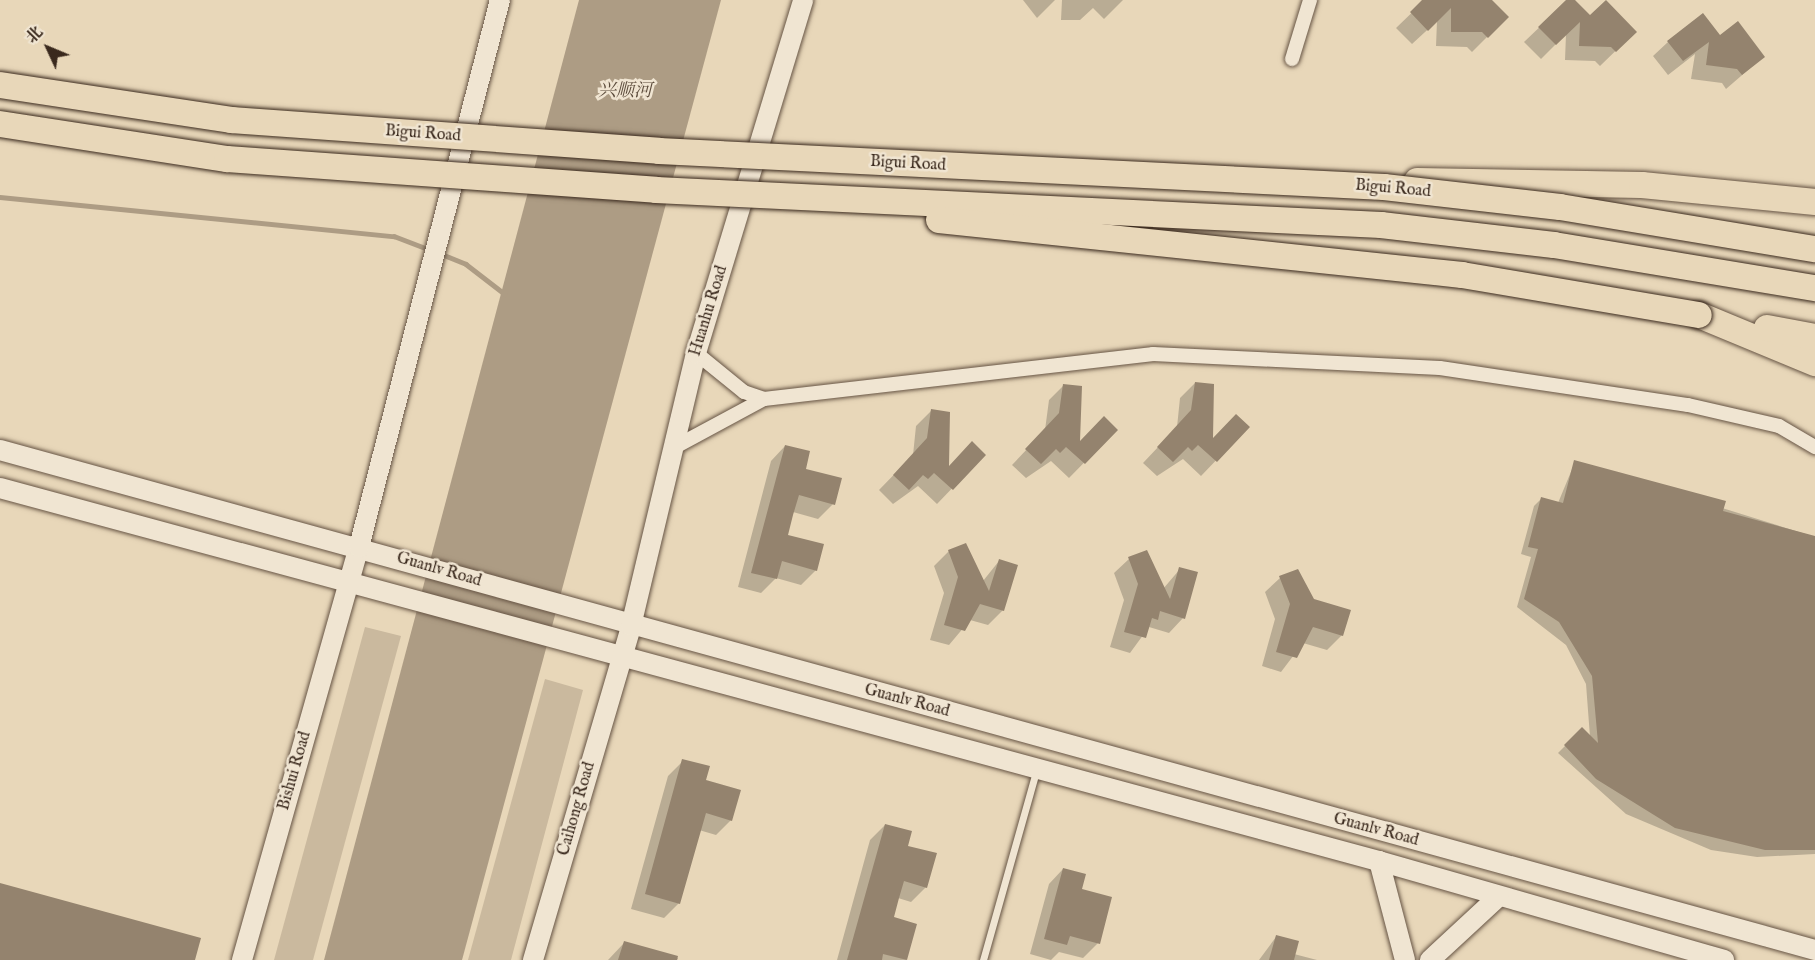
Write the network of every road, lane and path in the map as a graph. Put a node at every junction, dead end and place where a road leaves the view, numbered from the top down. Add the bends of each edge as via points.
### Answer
1 (500, 0) edge
2 (803, 0) edge
3 (1310, 0) edge
4 (1292, 59) dead end
5 (0, 85) edge
6 (0, 124) edge
7 (1153, 177) junction
8 (1815, 183) edge
9 (619, 187) junction
10 (1739, 195) junction
11 (1815, 202) edge
12 (1815, 249) edge
13 (1815, 288) edge
14 (1699, 315) junction
15 (1815, 338) edge
16 (696, 353) junction
17 (1815, 363) edge
18 (764, 399) junction
19 (1815, 447) edge
20 (673, 448) junction
21 (0, 450) edge
22 (0, 488) edge
23 (359, 547) junction
24 (349, 582) junction
25 (631, 626) junction
26 (621, 657) junction
27 (1036, 772) junction
28 (1379, 861) junction
29 (1499, 896) junction
30 (1815, 950) edge
31 (242, 960) edge
32 (533, 960) edge
33 (983, 960) edge
34 (1405, 960) edge
35 (1430, 960) edge
36 (1724, 960) edge

1 - 23 main road
2 - 16 main road, Huanhu Road
3 - 4 street
5 - 7 highway, Bigui Road, bridge via 231,120 659,151
6 - 9 highway, bridge via 227,159
7 - 10 highway, bridge via 1642,185
7 - 12 highway, Bigui Road, bridge via 1384,187 1560,207
8 - 10 highway via 1788,192
9 - 13 highway, bridge via 1381,225 1554,245
9 - 14 highway, bridge via 1462,275
10 - 11 highway
14 - 15 highway
14 - 17 highway
16 - 18 street via 744,392
16 - 20 main road, Huanhu Road
18 - 19 street via 1153,354 1246,357 1440,368 1689,405 1779,426
18 - 20 street
20 - 25 main road, Huanhu Road
21 - 23 main road, Guanlv Road
22 - 24 main road, Guanlv Road
23 - 24 main road, Bishui Road
23 - 25 main road, Guanlv Road
24 - 26 main road, Guanlv Road
24 - 31 main road, Bishui Road
25 - 26 main road, Caihong Road
25 - 30 main road, Guanlv Road
26 - 27 main road, Guanlv Road
26 - 32 main road, Caihong Road
27 - 28 main road, Guanlv Road
27 - 33 lane
28 - 29 main road, Guanlv Road
28 - 34 main road
29 - 35 main road
29 - 36 main road, Guanlv Road

